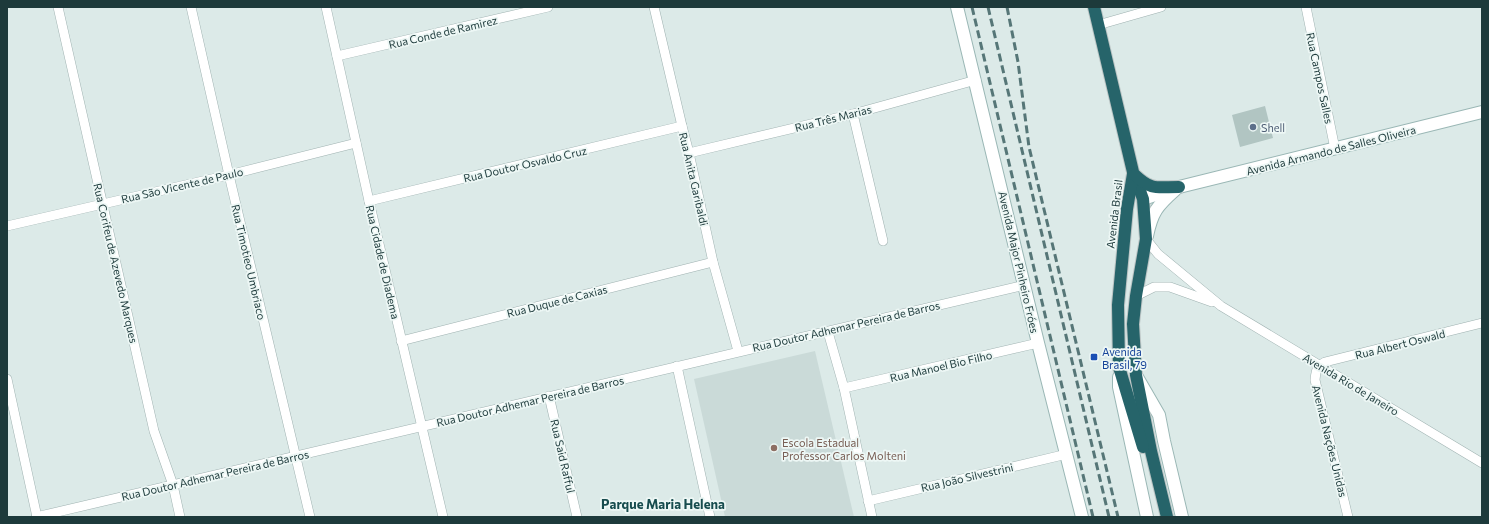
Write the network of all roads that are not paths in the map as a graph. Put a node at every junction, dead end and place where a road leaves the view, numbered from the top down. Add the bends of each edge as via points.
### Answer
1 (58, 7) edge
2 (191, 7) edge
3 (326, 7) edge
4 (548, 7) edge
5 (654, 7) edge
6 (957, 7) edge
7 (1094, 7) edge
8 (1161, 7) edge
9 (1306, 7) edge
10 (537, 8) edge
11 (1098, 25) junction
12 (337, 56) junction
13 (976, 80) junction
14 (1482, 112) edge
15 (853, 114) junction
16 (682, 126) junction
17 (356, 143) junction
18 (1335, 149) junction
19 (689, 153) junction
20 (1133, 172) junction
21 (228, 175) junction
22 (1179, 187) junction
23 (1144, 199) junction
24 (369, 202) junction
25 (103, 203) junction
26 (1127, 209) junction
27 (7, 226) edge
28 (1146, 239) junction
29 (883, 242) dead end
30 (713, 262) junction
31 (1025, 284) junction
32 (1136, 296) junction
33 (1221, 306) junction
34 (1482, 323) edge
35 (828, 332) junction
36 (401, 341) junction
37 (1038, 343) junction
38 (738, 351) junction
39 (1319, 365) junction
40 (677, 366) junction
41 (1119, 368) junction
42 (1136, 375) junction
43 (7, 379) edge
44 (844, 388) junction
45 (549, 396) junction
46 (422, 427) junction
47 (1148, 452) junction
48 (1067, 454) junction
49 (294, 455) junction
50 (1482, 463) edge
51 (173, 485) junction
52 (868, 500) junction
53 (37, 517) edge
54 (180, 517) edge
55 (310, 517) edge
56 (442, 517) edge
57 (577, 517) edge
58 (710, 517) edge
59 (872, 517) edge
60 (1082, 517) edge
61 (1147, 517) edge
62 (1160, 517) edge
63 (1167, 517) edge
64 (1182, 517) edge
65 (1348, 517) edge

1 - 25 street, Rua Corifeu de Azevedo Marques
2 - 21 street, Rua Timotieo Umbriaco
3 - 12 street, Rua Cidade de Diadema
4 - 10 street, Rua Conde de Ramirez
5 - 16 street, Rua Anita Garibaldi
6 - 13 main road, Avenida Major Pinheiro Fróes
7 - 11 highway
8 - 11 street
9 - 18 street, Rua Campos Salles
10 - 12 street, Rua Conde de Ramirez
11 - 20 highway
12 - 17 street, Rua Cidade de Diadema
13 - 15 street, Rua Três Marias
13 - 31 main road, Avenida Major Pinheiro Fróes
14 - 18 main road, Avenida Armando de Salles Oliveira
15 - 19 street, Rua Três Marias
15 - 29 street
16 - 19 street, Rua Anita Garibaldi
16 - 24 street, Rua Doutor Osvaldo Cruz
17 - 21 street, Rua São Vicente de Paulo
17 - 24 street, Rua Cidade de Diadema
18 - 22 main road, Avenida Armando de Salles Oliveira
19 - 30 street, Rua Anita Garibaldi
20 - 22 highway via 1150,187
20 - 23 highway, Avenida Brasil
20 - 26 highway, Avenida Brasil
21 - 25 street, Rua São Vicente de Paulo
21 - 49 street, Rua Timotieo Umbriaco
22 - 23 main road, Avenida Armando de Salles Oliveira
22 - 28 main road, Avenida Armando de Salles Oliveira via 1154,210
23 - 26 highway
23 - 28 highway, Avenida Brasil
24 - 36 street, Rua Cidade de Diadema
25 - 27 street, Rua São Vicente de Paulo
25 - 51 street, Rua Corifeu de Azevedo Marques via 154,431
26 - 41 highway, Avenida Brasil via 1118,305
28 - 32 highway, Avenida Brasil
28 - 33 street, Avenida Rio de Janeiro via 1158,254
30 - 36 street, Rua Duque de Caxias
30 - 38 street, Rua Anita Garibaldi
31 - 35 street, Rua Doutor Adhemar Pereira de Barros
31 - 37 main road, Avenida Major Pinheiro Fróes
32 - 33 street, Avenida Rio de Janeiro via 1154,287 1170,287
32 - 42 highway, Avenida Brasil via 1133,324
33 - 39 street, Avenida Rio de Janeiro
34 - 39 street, Rua Albert Oswald
35 - 38 street, Rua Doutor Adhemar Pereira de Barros
35 - 44 street
36 - 46 street, Rua Cidade de Diadema
37 - 44 street, Rua Manoel Bio Filho
37 - 48 main road, Avenida Major Pinheiro Fróes
38 - 40 street, Rua Doutor Adhemar Pereira de Barros
39 - 50 street, Avenida Rio de Janeiro
39 - 65 street, Avenida Nações Unidas via 1315,380
40 - 45 street, Rua Doutor Adhemar Pereira de Barros
40 - 58 street
41 - 47 highway, Avenida Brasil
41 - 61 main road, Avenida Brasil via 1119,387
42 - 47 highway, Avenida Brasil
42 - 64 main road, Avenida Brasil via 1159,415
43 - 53 street
44 - 52 street
45 - 46 street, Rua Doutor Adhemar Pereira de Barros
45 - 57 street, Rua Said Rafful
46 - 49 street, Rua Doutor Adhemar Pereira de Barros
46 - 56 street, Rua Cidade de Diadema
47 - 62 highway
47 - 63 highway
48 - 52 street, Rua João Silvestrini
48 - 60 main road, Avenida Major Pinheiro Fróes
49 - 51 street, Rua Doutor Adhemar Pereira de Barros
49 - 55 street, Rua Timotieo Umbriaco
51 - 53 street, Rua Doutor Adhemar Pereira de Barros
51 - 54 street, Rua Corifeu de Azevedo Marques
52 - 59 street

